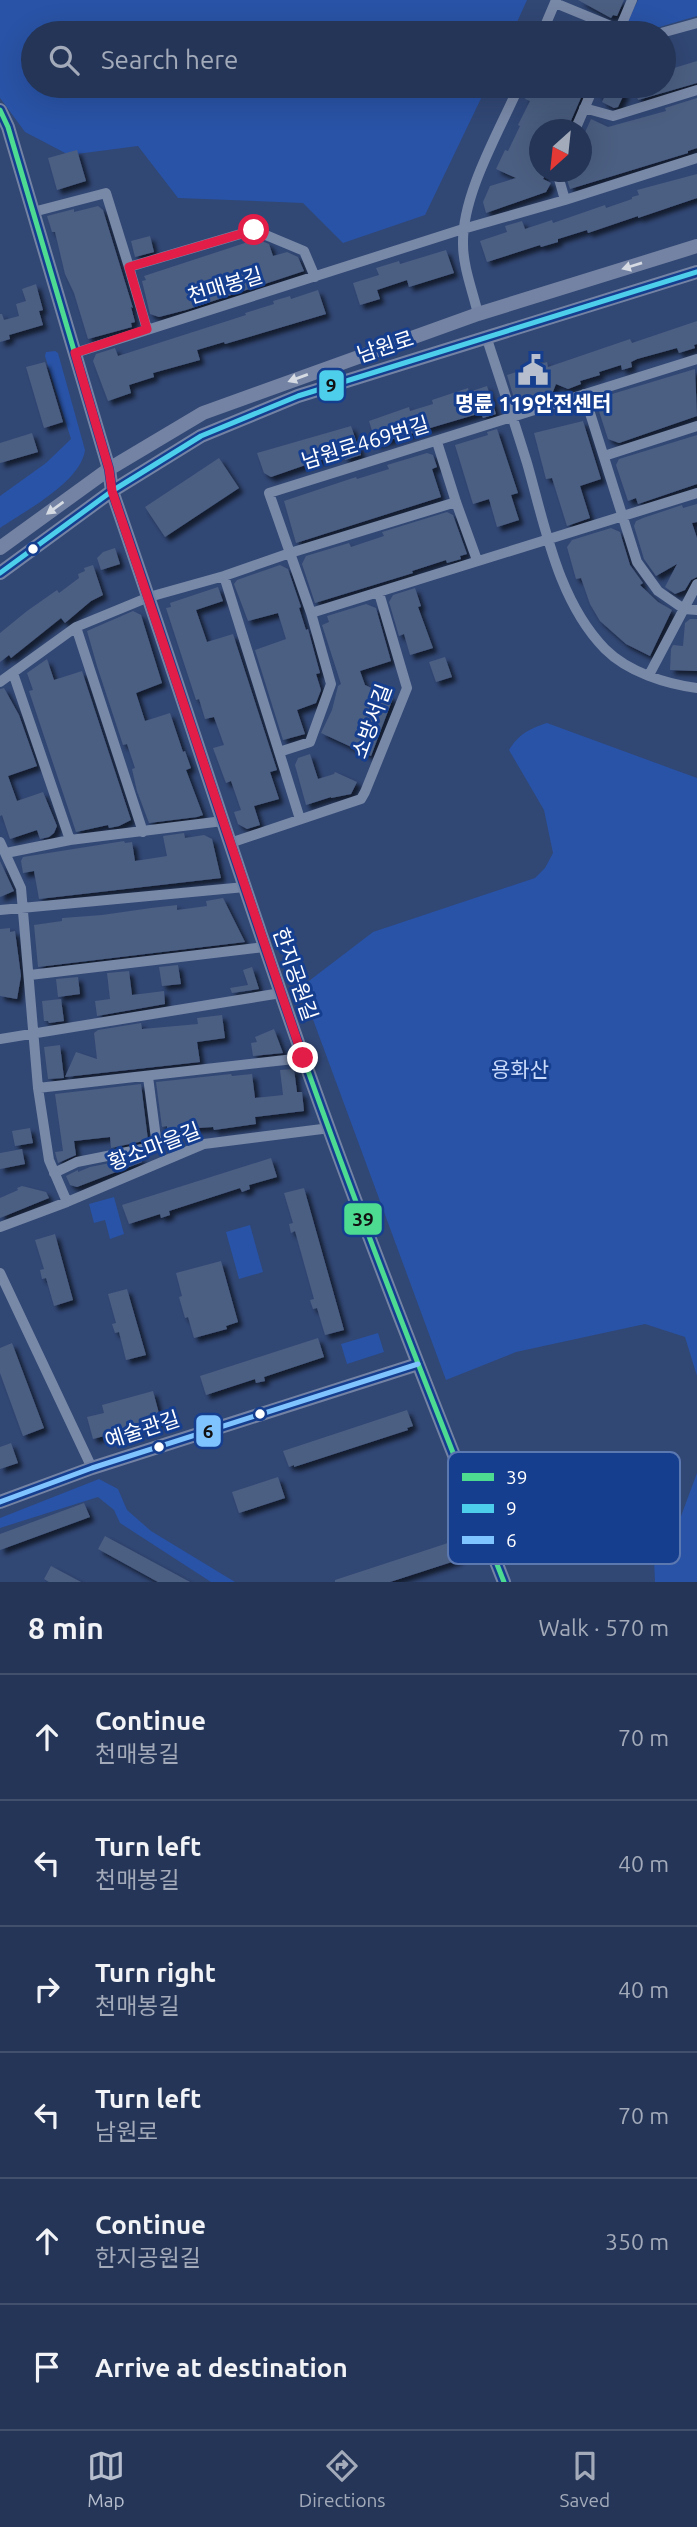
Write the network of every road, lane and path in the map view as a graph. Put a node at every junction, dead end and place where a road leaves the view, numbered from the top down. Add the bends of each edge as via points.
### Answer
1 (632, 0) edge
2 (556, 1) edge
3 (547, 21) edge
4 (599, 21) edge
5 (625, 21) edge
6 (697, 23) edge
7 (676, 29) edge
8 (697, 90) edge
9 (676, 97) edge
10 (514, 98) edge
11 (589, 98) edge
12 (672, 98) edge
13 (584, 108) junction
14 (0, 110) edge
15 (580, 119) edge
16 (697, 158) edge
17 (560, 182) edge
18 (565, 200) junction
19 (33, 212) junction
20 (463, 229) junction
21 (697, 246) edge
22 (129, 267) junction
23 (697, 272) edge
24 (315, 277) junction
25 (478, 314) junction
26 (147, 329) junction
27 (485, 336) junction
28 (75, 353) junction
29 (697, 359) edge
30 (584, 394) junction
31 (513, 418) junction
32 (697, 426) edge
33 (437, 442) junction
34 (604, 456) junction
35 (109, 469) junction
36 (112, 491) junction
37 (697, 492) edge
38 (456, 502) junction
39 (622, 516) junction
40 (549, 538) junction
41 (0, 548) edge
42 (290, 553) junction
43 (477, 560) junction
44 (0, 573) edge
45 (224, 576) junction
46 (697, 584) edge
47 (379, 593) junction
48 (149, 597) junction
49 (684, 609) junction
50 (697, 610) edge
51 (311, 614) junction
52 (76, 627) junction
53 (13, 673) junction
54 (649, 675) junction
55 (0, 682) edge
56 (697, 688) edge
57 (279, 752) junction
58 (300, 819) junction
59 (223, 821) junction
60 (143, 832) junction
61 (70, 840) junction
62 (0, 842) edge
63 (230, 843) junction
64 (6, 853) junction
65 (245, 887) junction
66 (24, 909) junction
67 (0, 910) edge
68 (264, 947) junction
69 (30, 975) junction
70 (281, 993) junction
71 (35, 1034) junction
72 (0, 1039) edge
73 (303, 1058) junction
74 (148, 1077) junction
75 (38, 1088) junction
76 (330, 1129) junction
77 (54, 1173) junction
78 (67, 1202) junction
79 (0, 1227) edge
80 (0, 1273) edge
81 (418, 1364) junction
82 (453, 1452) edge
83 (92, 1468) junction
84 (0, 1502) edge
85 (497, 1564) edge
86 (504, 1582) edge

1 - 5 street
2 - 3 street
2 - 4 street
6 - 7 street
8 - 9 street
10 - 20 street via 470,198
11 - 13 street
12 - 13 street via 613,117
13 - 15 street
14 - 19 street
16 - 18 street, 천매봉길
17 - 18 street
18 - 20 street, 천매봉길
19 - 22 street via 106,193
19 - 28 street
20 - 24 street, 천매봉길
20 - 25 street
21 -> 25 street, 남원로
22 - 24 street, 천매봉길 via 254,230 304,251
22 - 26 street
23 - 27 street, 남원로
24 - 26 street, 천매봉길
25 - 27 street
25 -> 35 street, 남원로 via 204,412
26 - 28 street, 천매봉길
27 - 31 street
27 - 36 street, 남원로 via 298,396 213,431
28 - 35 street
29 - 30 street, 남원로469번길
30 - 31 street, 남원로469번길
30 - 34 street
31 - 33 street, 남원로469번길
31 - 40 street
32 - 34 street
33 - 38 street
33 - 42 street, 남원로469번길 via 269,493
34 - 39 street
35 - 36 street, 한지공원길
35 -> 41 street, 남원로
36 - 44 street, 남원로
36 - 48 street, 한지공원길
37 - 39 street
38 - 42 street
38 - 43 street
39 - 40 street
39 - 49 street via 637,562 658,591
40 - 43 street
40 - 54 street via 572,603 585,624 606,650
42 - 45 street
42 - 51 street
43 - 47 street
45 - 48 street
45 - 57 street
46 - 49 street
47 - 51 street
47 - 58 street, 소방서길 via 407,688 360,799
48 - 52 street
48 - 59 street, 한지공원길
49 - 50 street
49 - 54 street
51 - 57 street via 331,684 310,742
52 - 53 street
52 - 60 street
53 - 55 street
53 - 61 street
54 - 56 street
57 - 58 street
58 - 63 street, 소방서길
59 - 60 street
59 - 63 street, 한지공원길
60 - 61 street
61 - 64 street
62 - 64 street
63 - 65 street, 한지공원길
64 - 66 street via 21,888
65 - 66 street
65 - 68 street, 한지공원길
66 - 67 street
66 - 69 street
68 - 69 street
68 - 70 street, 한지공원길
69 - 71 street
70 - 71 street
70 - 73 street, 한지공원길
71 - 72 street
71 - 75 street
73 - 74 street
73 - 76 street, 한지공원길
74 - 75 street
74 - 77 street, 황소마을길 via 157,1146 77,1162
75 - 77 street
76 - 78 street, 황소마을길 via 204,1144
76 - 81 street, 한지공원길
77 - 78 street
78 - 79 street, 황소마을길
80 - 83 street
81 - 82 street, 한지공원길
81 - 83 street, 예술관길
83 - 84 street, 예술관길
85 - 86 street, 한지공원길

